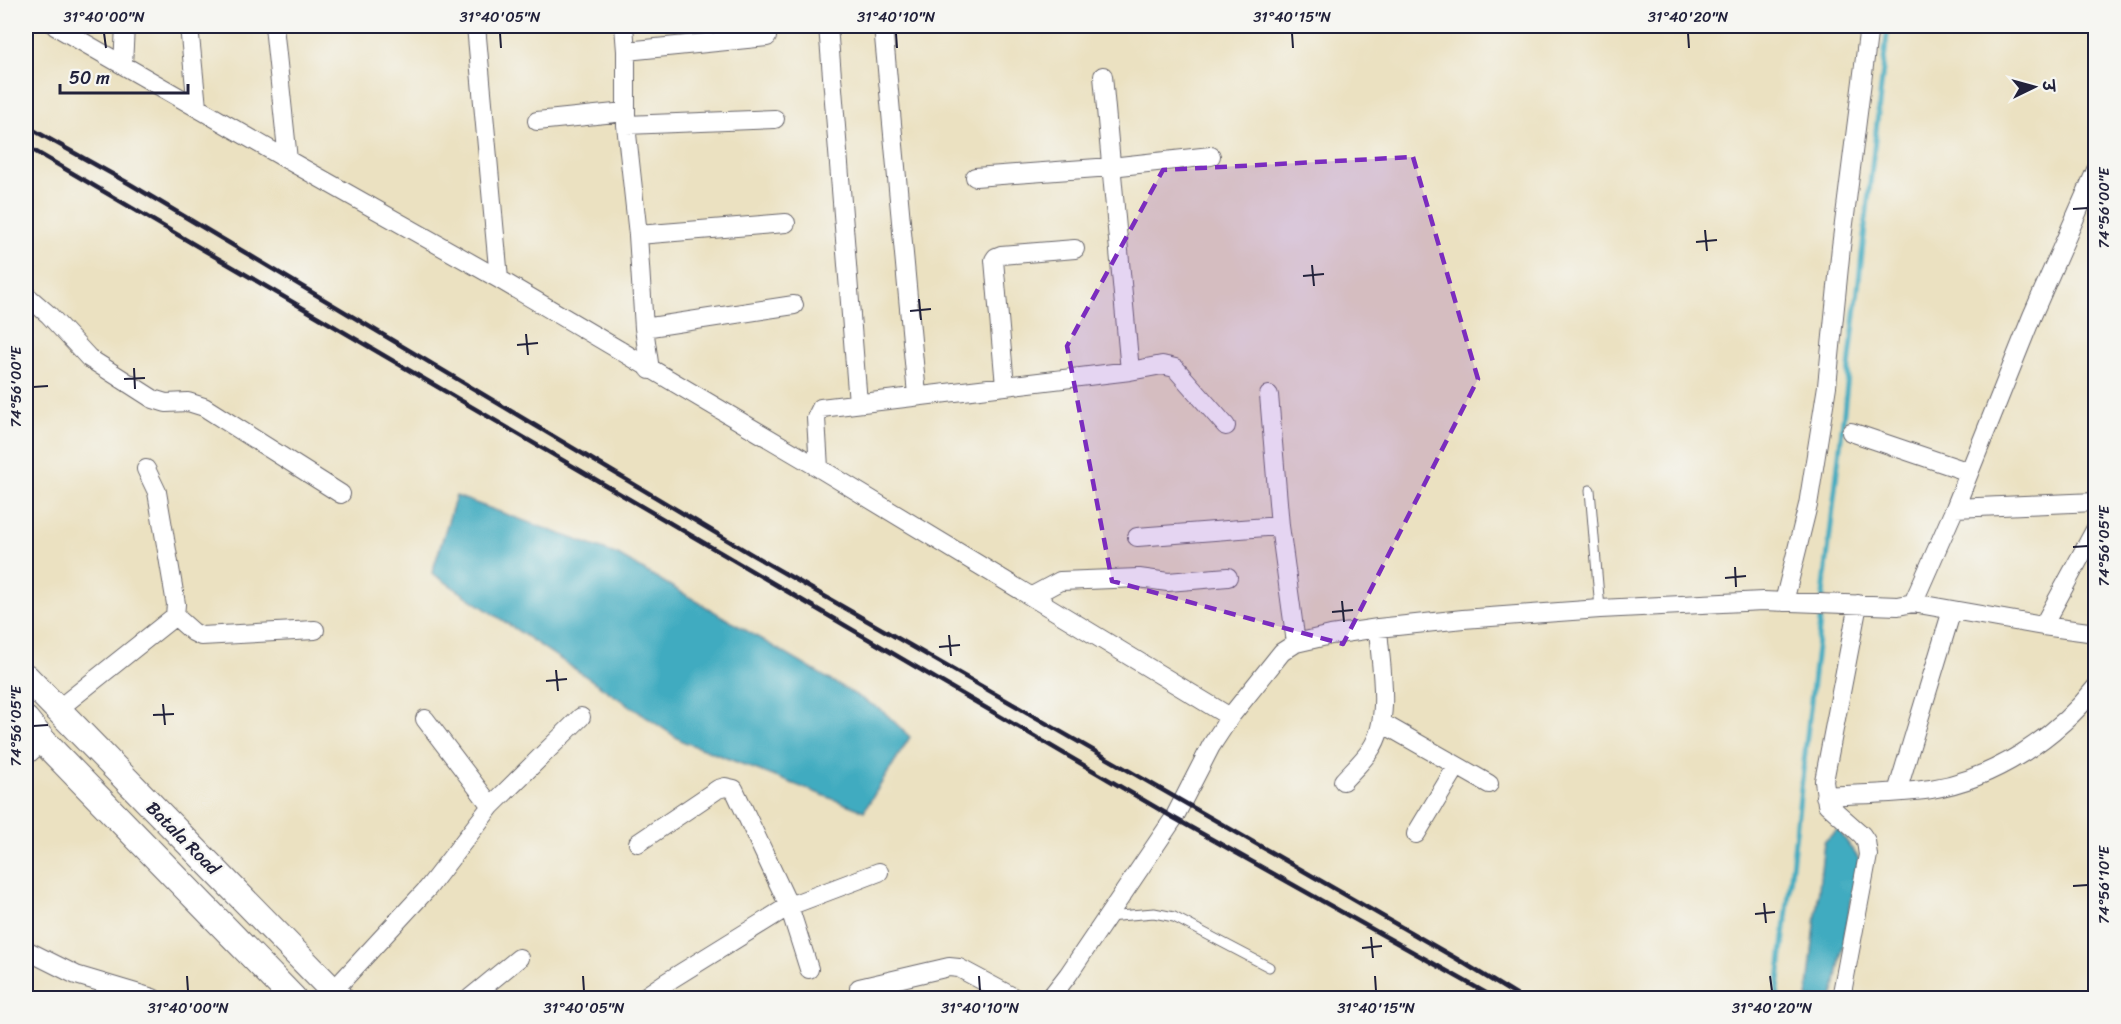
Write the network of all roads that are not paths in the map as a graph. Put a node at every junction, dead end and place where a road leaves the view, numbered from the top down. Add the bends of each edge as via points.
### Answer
1 (55, 26) edge
2 (125, 26) edge
3 (189, 26) edge
4 (274, 26) edge
5 (476, 26) edge
6 (624, 26) edge
7 (828, 26) edge
8 (883, 26) edge
9 (1869, 26) edge
10 (767, 37) dead end
11 (626, 51) junction
12 (123, 65) junction
13 (1103, 76) dead end
14 (197, 107) junction
15 (626, 118) junction
16 (775, 119) dead end
17 (537, 121) dead end
18 (1211, 156) dead end
19 (288, 160) junction
20 (1111, 167) junction
21 (2096, 170) edge
22 (975, 177) dead end
23 (786, 223) dead end
24 (638, 235) junction
25 (1075, 249) dead end
26 (499, 279) junction
27 (26, 295) edge
28 (794, 305) dead end
29 (644, 328) junction
30 (650, 370) junction
31 (1130, 371) junction
32 (1005, 386) junction
33 (917, 395) junction
34 (1269, 395) dead end
35 (858, 403) junction
36 (1226, 426) dead end
37 (1851, 432) dead end
38 (819, 468) junction
39 (146, 469) dead end
40 (1969, 472) junction
41 (1590, 490) dead end
42 (341, 494) dead end
43 (2096, 502) edge
44 (1955, 508) junction
45 (1280, 526) junction
46 (2096, 528) edge
47 (1137, 537) dead end
48 (1228, 577) dead end
49 (1032, 596) junction
50 (1784, 602) junction
51 (1913, 603) junction
52 (1858, 604) junction
53 (1599, 609) junction
54 (1952, 610) junction
55 (175, 616) junction
56 (2043, 626) junction
57 (1378, 628) junction
58 (315, 630) dead end
59 (2096, 633) edge
60 (1296, 643) junction
61 (26, 676) edge
62 (2096, 687) edge
63 (57, 710) junction
64 (581, 717) dead end
65 (1230, 717) junction
66 (425, 719) dead end
67 (26, 720) edge
68 (1382, 723) junction
69 (34, 748) edge
70 (1457, 766) junction
71 (1343, 781) dead end
72 (1489, 784) dead end
73 (1897, 792) junction
74 (1825, 796) junction
75 (491, 806) junction
76 (1416, 834) dead end
77 (638, 843) dead end
78 (879, 872) dead end
79 (789, 906) junction
80 (1107, 917) junction
81 (26, 950) edge
82 (519, 958) dead end
83 (1269, 967) dead end
84 (808, 969) dead end
85 (859, 988) dead end
86 (667, 991) edge
87 (337, 994) edge
88 (153, 999) edge
89 (293, 999) edge
90 (470, 999) edge
91 (643, 999) edge
92 (1015, 999) edge
93 (1050, 999) edge
94 (1841, 999) edge

1 - 12 street
2 - 12 street
3 - 14 street
4 - 19 street
5 - 26 street
6 - 11 street
7 - 35 street
8 - 33 street
9 - 50 street via 1827,386 1808,505
10 - 11 street
11 - 15 street
12 - 14 street
13 - 20 street
14 - 19 street
15 - 16 street
15 - 17 street
15 - 24 street
18 - 20 street
19 - 26 street
20 - 22 street
20 - 31 street
21 - 40 street
23 - 24 street
24 - 29 street
25 - 32 street via 1001,255 994,260
26 - 30 street
27 - 42 street via 50,315 82,353 98,364 160,402 188,402 204,407
28 - 29 street
29 - 30 street
30 - 38 street
31 - 32 street
31 - 36 street via 1162,365 1175,368
32 - 33 street
33 - 35 street
34 - 45 street
35 - 38 street via 821,408 817,412
37 - 40 street
38 - 49 street
39 - 55 street via 157,492
40 - 44 street
41 - 53 lane
43 - 44 street
44 - 51 street
45 - 47 street
45 - 60 street
46 - 56 street
48 - 49 street via 1168,582 1139,578 1060,581
49 - 65 street
50 - 52 street
50 - 53 street
51 - 52 street
51 - 54 street
52 - 74 street via 1826,763
53 - 57 street
54 - 56 street
54 - 73 street
55 - 58 street via 201,636
55 - 63 street
56 - 59 street
57 - 60 street
57 - 68 street
60 - 65 street via 1282,652
61 - 63 main road, Batala Road
62 - 73 street via 2062,724 2007,762 1953,784
63 - 87 main road, Batala Road
64 - 75 street
65 - 80 street via 1174,818
66 - 75 street
67 - 69 main road, Batala Road
68 - 70 street
68 - 71 street via 1371,750
69 - 89 main road, Batala Road
70 - 72 street
70 - 76 street
73 - 74 street
74 - 94 street via 1831,809 1862,835 1868,855
75 - 87 street via 428,888
77 - 79 street via 718,789 734,789
78 - 79 street
79 - 84 street
79 - 86 street
80 - 83 lane via 1154,913 1174,917
80 - 93 street
81 - 88 street via 76,975
82 - 90 street
85 - 92 street via 950,967 959,968
86 - 91 street

